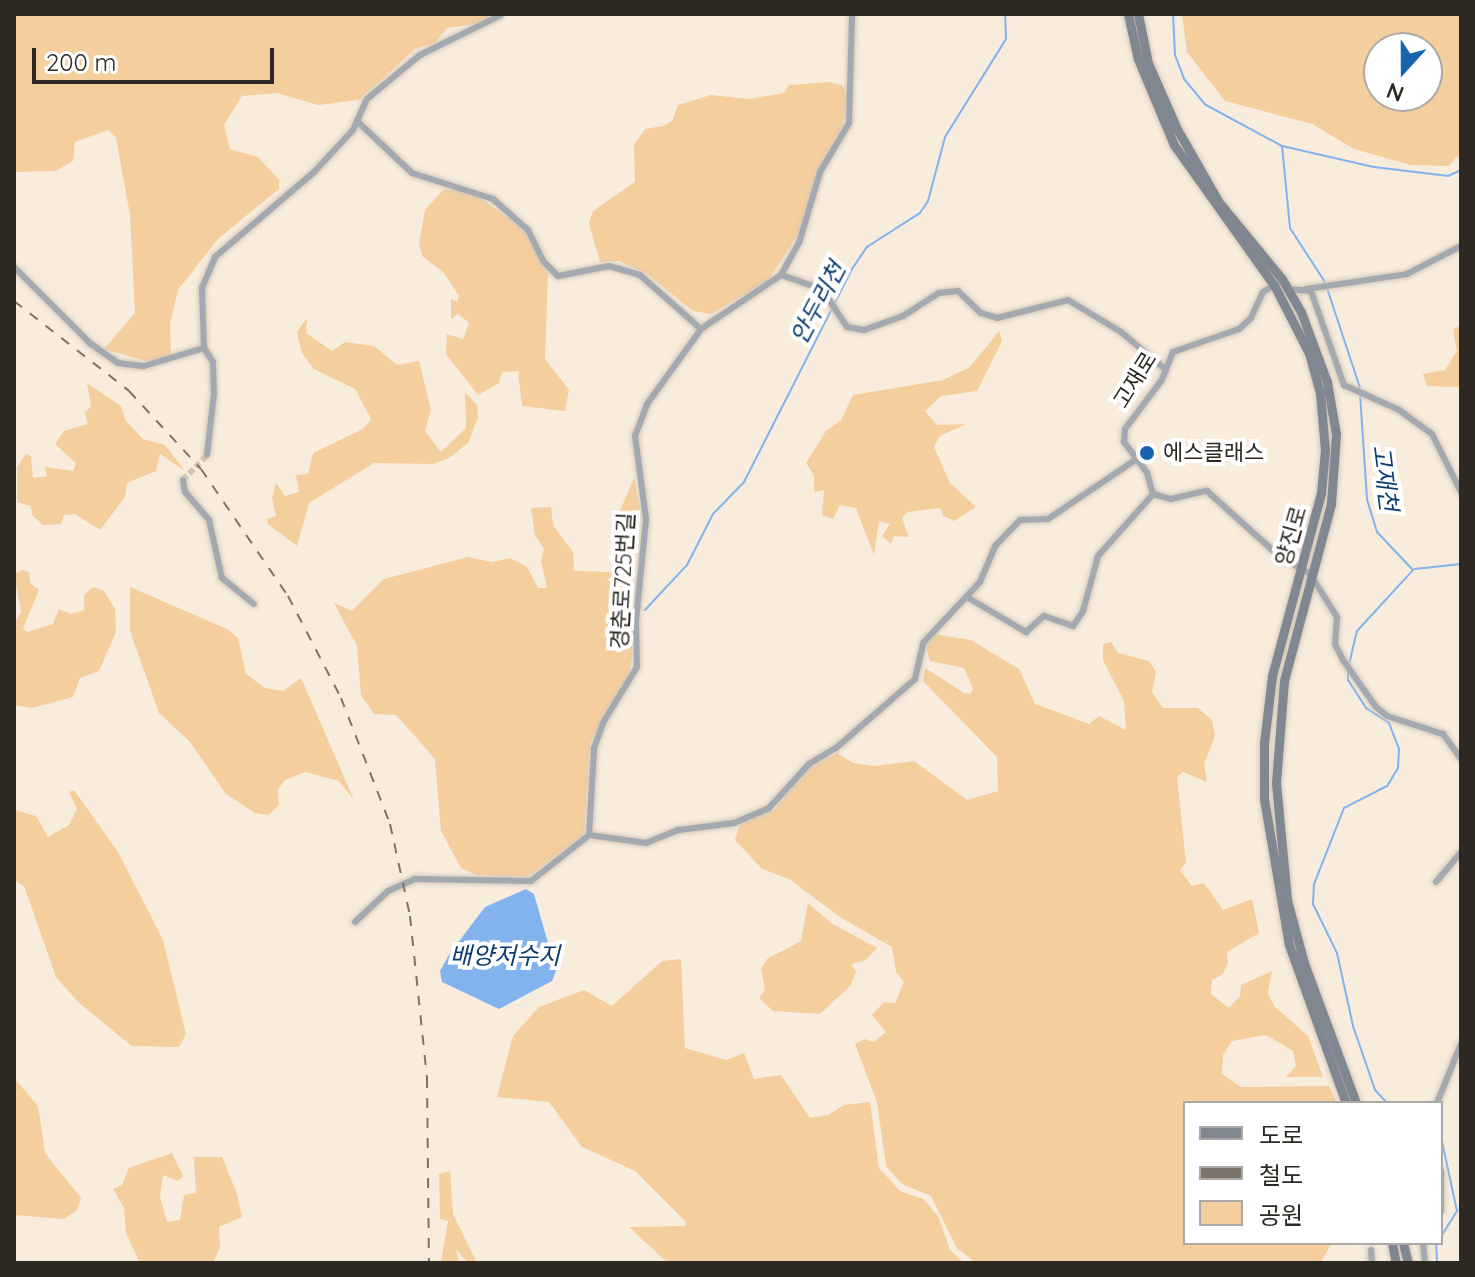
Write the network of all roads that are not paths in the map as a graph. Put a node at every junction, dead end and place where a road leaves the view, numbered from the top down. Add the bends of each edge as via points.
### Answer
1 (852, 14) edge
2 (1128, 14) edge
3 (1138, 14) edge
4 (501, 15) edge
5 (357, 121) junction
6 (1461, 246) edge
7 (14, 267) edge
8 (781, 275) junction
9 (1281, 284) junction
10 (1303, 290) junction
11 (701, 329) junction
12 (204, 348) junction
13 (1166, 370) junction
14 (207, 455) tunnel mouth
15 (1138, 458) junction
16 (183, 480) dead end
17 (1461, 492) edge
18 (1153, 494) junction
19 (1305, 571) junction
20 (967, 597) junction
21 (254, 604) dead end
22 (1460, 753) edge
23 (589, 835) junction
24 (1461, 852) edge
25 (1436, 882) dead end
26 (355, 922) dead end
27 (1461, 1044) edge
28 (1345, 1101) edge
29 (1355, 1101) edge
30 (1438, 1101) edge
31 (1371, 1250) dead end
32 (1372, 1263) edge

1 - 8 street, 경춘로725번길 via 849,123 820,172 799,243
2 - 9 main road, 양진로 via 1138,59 1174,145
3 - 9 main road, 양진로 via 1148,63 1194,162
4 - 5 street via 420,55 367,99
5 - 11 street via 412,173 493,199 528,230 543,261 558,276 609,266 640,275
5 - 12 street via 314,172 215,257 202,288
6 - 10 street via 1407,274
7 - 12 street via 91,344 118,363 144,366
8 - 11 street, 경춘로725번길
8 - 13 street via 822,289 847,327 864,330 903,316 939,293 958,291 981,313 997,318 1068,300 1121,332
9 - 10 street
9 - 13 street, 고재로 via 1263,292 1251,318 1239,329 1173,352
9 - 19 main road, 양진로 via 1318,354 1336,434 1331,504
10 - 17 street via 1311,291 1344,385 1367,400 1399,410 1432,434
11 - 23 street, 경춘로725번길 via 653,394 635,436 646,519 637,667 594,748
12 - 14 street via 213,362 214,394
13 - 15 street, 고재로 via 1125,429 1124,442
15 - 18 street, 고재로
15 - 20 street via 1048,519 1020,520 995,546
16 - 21 street via 185,492 209,520 222,578
18 - 19 street via 1171,499 1207,491 1279,556
18 - 20 street via 1098,556 1083,611 1073,626 1044,616 1026,632
19 - 22 street via 1337,617 1335,644 1343,660 1387,716 1443,734
19 - 28 main road, 양진로 via 1272,676 1264,799 1289,945
19 - 29 main road, 양진로 via 1277,731 1279,842 1304,963
20 - 23 street via 923,643 915,679 836,748 809,764 769,808 734,823 679,830 646,843
23 - 26 street via 531,881 415,879 388,891
24 - 25 street
27 - 30 street
31 - 32 street

